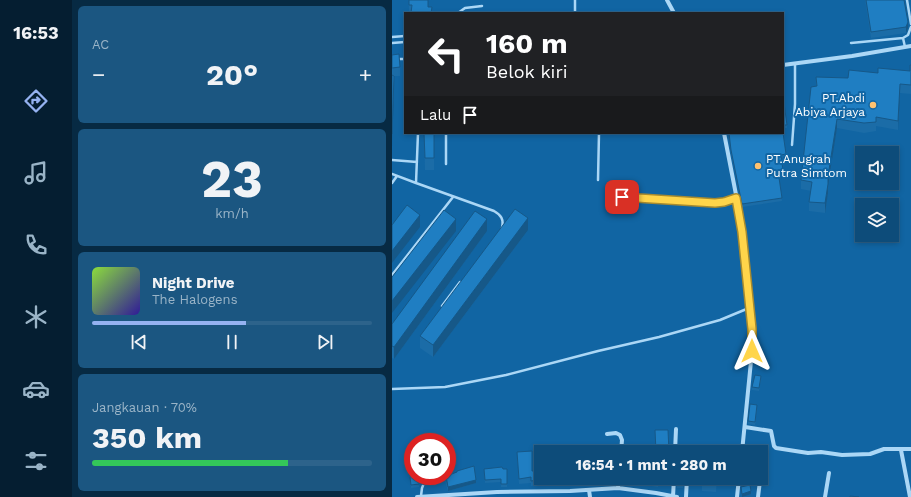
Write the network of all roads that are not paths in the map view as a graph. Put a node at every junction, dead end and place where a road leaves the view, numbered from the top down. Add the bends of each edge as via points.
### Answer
1 (575, 0) edge
2 (667, 0) edge
3 (907, 0) edge
4 (482, 6) dead end
5 (459, 12) edge
6 (575, 12) edge
7 (673, 12) edge
8 (911, 24) edge
9 (911, 27) edge
10 (404, 36) edge
11 (392, 37) edge
12 (903, 38) junction
13 (404, 42) edge
14 (851, 42) dead end
15 (392, 43) edge
16 (911, 46) edge
17 (392, 47) edge
18 (905, 47) junction
19 (392, 59) edge
20 (404, 59) edge
21 (795, 63) junction
22 (784, 65) edge
23 (418, 134) edge
24 (446, 134) edge
25 (599, 134) edge
26 (724, 134) edge
27 (792, 145) dead end
28 (392, 160) edge
29 (418, 162) junction
30 (446, 164) dead end
31 (392, 174) edge
32 (397, 176) junction
33 (598, 180) dead end
34 (392, 183) edge
35 (416, 183) junction
36 (453, 197) junction
37 (622, 197) dead end
38 (736, 198) junction
39 (500, 232) edge
40 (392, 275) edge
41 (465, 276) edge
42 (442, 306) edge
43 (749, 308) junction
44 (392, 389) edge
45 (745, 427) junction
46 (676, 429) dead end
47 (607, 434) dead end
48 (622, 445) edge
49 (675, 445) edge
50 (743, 445) edge
51 (911, 449) edge
52 (902, 450) junction
53 (829, 473) dead end
54 (423, 485) edge
55 (618, 485) edge
56 (674, 485) edge
57 (687, 485) edge
58 (738, 485) edge
59 (760, 485) edge
60 (618, 488) junction
61 (589, 490) junction
62 (497, 492) junction
63 (649, 495) edge
64 (673, 496) edge
65 (417, 497) edge
66 (421, 497) edge
67 (497, 497) edge
68 (590, 497) edge
69 (677, 497) edge
70 (686, 497) edge
71 (737, 497) edge
72 (758, 497) edge
73 (825, 497) edge
74 (910, 497) edge

1 - 6 lane
2 - 7 street
3 - 8 lane
4 - 5 lane via 461,9
9 - 12 lane via 908,35
10 - 11 lane
12 - 14 lane
12 - 18 lane
13 - 15 lane
15 - 17 lane
16 - 18 street
18 - 21 street
19 - 20 lane
21 - 22 street
21 - 27 lane
23 - 29 lane
24 - 30 lane
25 - 33 lane
26 - 38 street
28 - 29 lane
29 - 35 lane
31 - 32 lane
32 - 34 lane
32 - 35 lane
35 - 36 lane
36 - 39 lane via 500,214 503,223
36 - 40 lane
37 - 38 lane via 715,203
38 - 43 street
41 - 42 lane
43 - 44 lane via 720,320 659,337 506,375 440,388
43 - 45 street via 752,351
45 - 50 street
45 - 52 street via 770,431 776,448 808,453 868,455 882,449
46 - 49 street
47 - 48 street via 620,435
51 - 52 street
52 - 74 street
53 - 73 street
54 - 66 lane
55 - 60 street
56 - 64 street
57 - 70 street
58 - 71 street
59 - 72 street
60 - 61 street
60 - 63 street
61 - 62 street
61 - 68 street
62 - 66 street
62 - 67 street
63 - 64 street
64 - 69 street
65 - 66 street

